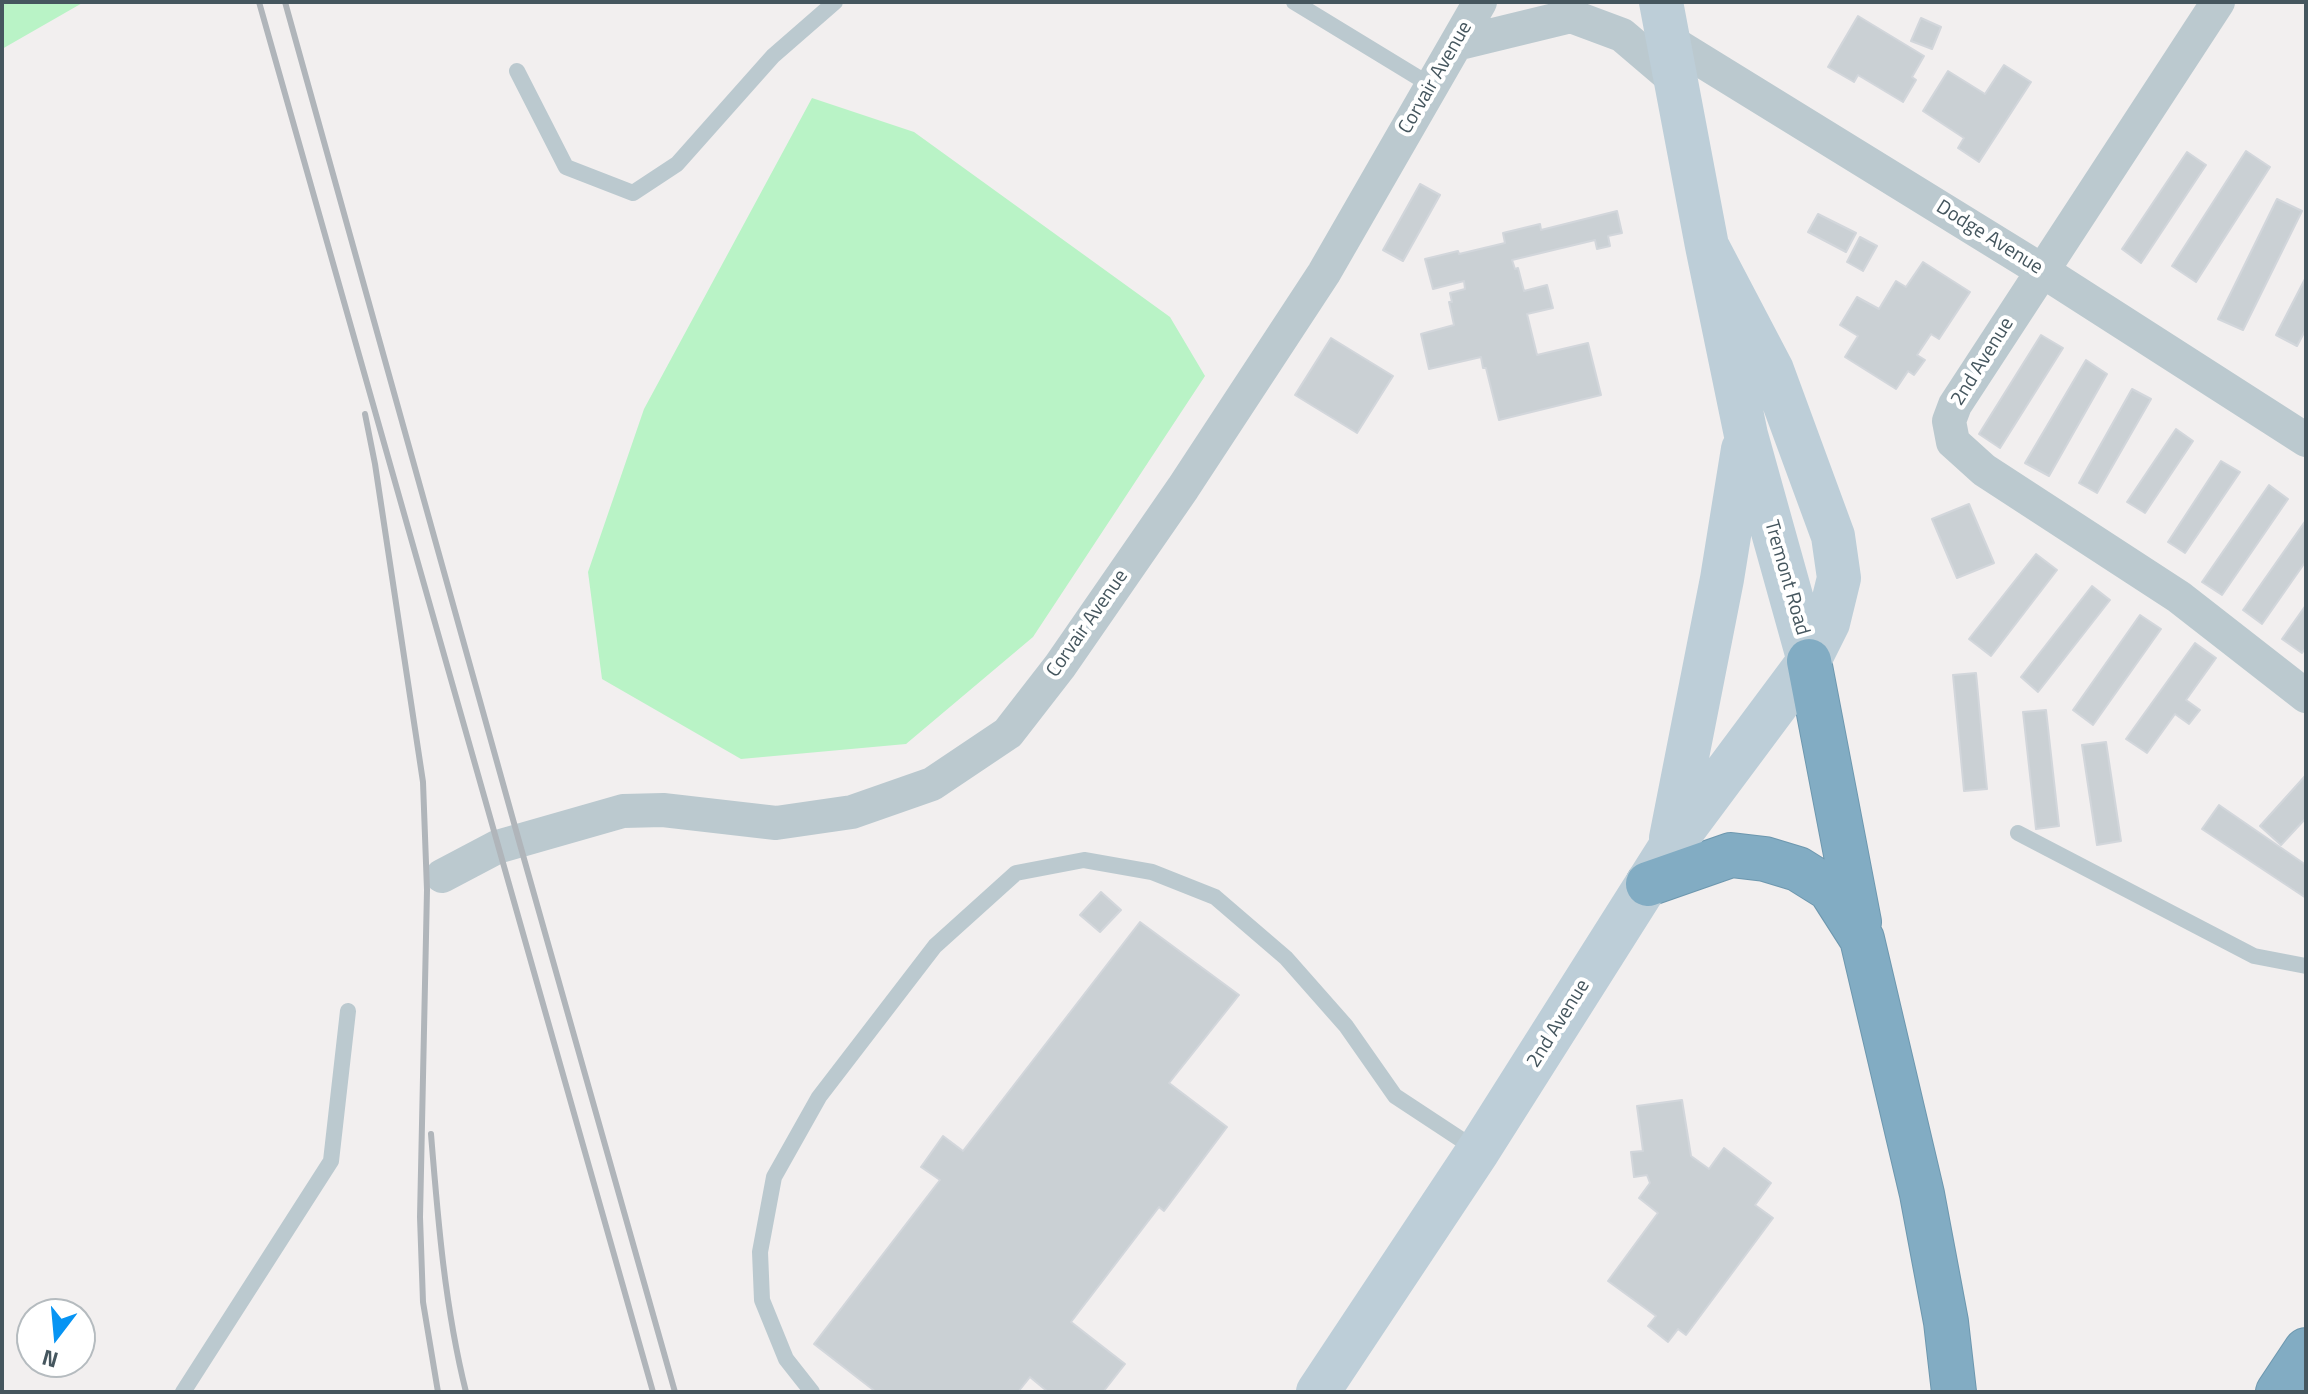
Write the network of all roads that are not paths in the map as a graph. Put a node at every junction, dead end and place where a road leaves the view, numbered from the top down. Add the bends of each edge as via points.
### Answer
1 (835, 2) edge
2 (1294, 2) edge
3 (1480, 2) edge
4 (2218, 2) edge
5 (1669, 41) edge
6 (1456, 44) junction
7 (517, 71) dead end
8 (1432, 86) junction
9 (1707, 246) junction
10 (2041, 270) junction
11 (1746, 435) junction
12 (2306, 440) edge
13 (1809, 661) junction
14 (2306, 696) edge
15 (2018, 833) dead end
16 (1658, 866) junction
17 (442, 876) dead end
18 (1862, 939) junction
19 (2306, 966) edge
20 (348, 1011) dead end
21 (1478, 1151) junction
22 (2306, 1350) edge
23 (183, 1392) edge
24 (812, 1392) edge
25 (1318, 1392) edge
26 (1954, 1392) edge
27 (2278, 1392) edge

1 - 7 lane via 773,56 677,164 633,193 566,167
2 - 8 lane
3 - 6 street, Corvair Avenue
4 - 10 street, 2nd Avenue
5 - 6 street, Dodge Avenue via 1622,35 1571,16
5 - 9 street, Tremont Road
5 - 10 street, Dodge Avenue
6 - 8 street, Corvair Avenue
8 - 17 street, Corvair Avenue via 1324,273 1183,488 1008,733 932,784 852,812 776,823 663,810 623,811 497,847
9 - 11 street, Tremont Road
9 - 13 street, Tremont Road via 1772,370 1833,536 1839,578 1828,623
10 - 12 street, Dodge Avenue
10 - 14 street, 2nd Avenue via 1955,405 1949,421 1953,442 1984,470 2179,597
11 - 13 street, Tremont Road
11 - 16 street via 1722,579
13 - 16 street, 2nd Avenue
13 - 18 highway
15 - 19 lane via 2254,956
16 - 18 highway via 1731,855 1798,869 1830,889
16 - 21 street, 2nd Avenue
18 - 26 highway via 1922,1194
20 - 23 lane via 331,1161
21 - 24 lane via 1395,1096 1346,1026 1286,958 1215,897 1152,872 1084,860 1016,873 935,946 819,1097 774,1177 760,1252 762,1300 786,1359
21 - 25 street, 2nd Avenue
22 - 27 highway

